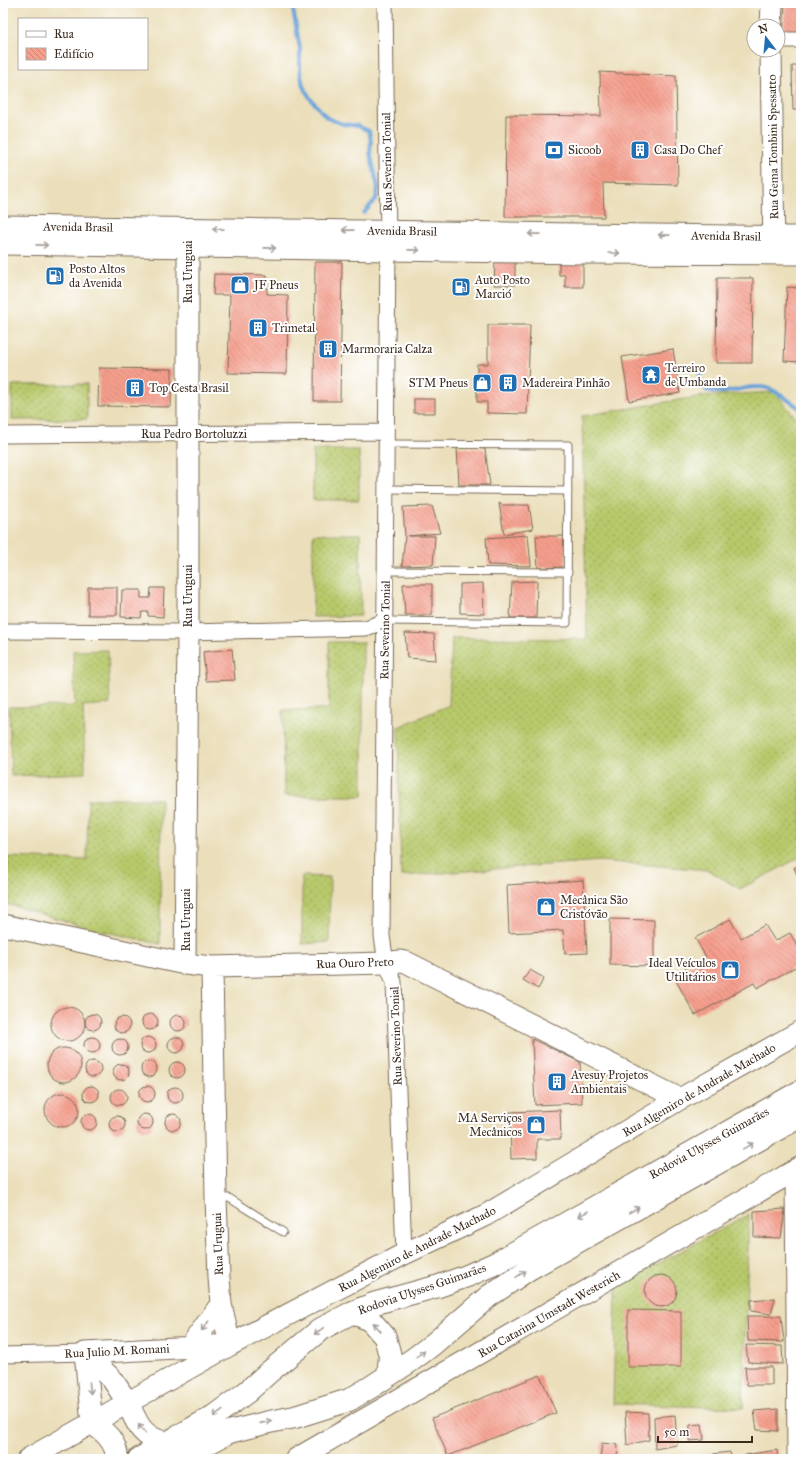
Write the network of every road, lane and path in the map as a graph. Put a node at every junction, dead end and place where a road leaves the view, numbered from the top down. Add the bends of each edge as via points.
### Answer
1 (385, 3) edge
2 (772, 3) edge
3 (771, 18) edge
4 (786, 40) edge
5 (801, 40) edge
6 (771, 58) edge
7 (3, 226) edge
8 (801, 237) edge
9 (188, 238) junction
10 (388, 240) junction
11 (3, 244) edge
12 (774, 245) junction
13 (801, 254) edge
14 (188, 434) junction
15 (3, 435) edge
16 (386, 438) junction
17 (385, 489) junction
18 (568, 490) junction
19 (386, 571) junction
20 (568, 572) junction
21 (385, 621) junction
22 (3, 631) edge
23 (188, 632) junction
24 (3, 925) edge
25 (386, 963) junction
26 (186, 964) junction
27 (212, 967) junction
28 (801, 1031) edge
29 (801, 1091) edge
30 (680, 1099) junction
31 (801, 1116) edge
32 (797, 1170) edge
33 (216, 1198) junction
34 (283, 1232) dead end
35 (404, 1254) junction
36 (798, 1291) edge
37 (221, 1304) junction
38 (353, 1312) junction
39 (230, 1346) junction
40 (189, 1348) junction
41 (85, 1353) junction
42 (3, 1355) edge
43 (388, 1376) junction
44 (128, 1403) junction
45 (798, 1418) edge
46 (92, 1423) junction
47 (173, 1452) edge
48 (28, 1459) edge
49 (117, 1459) edge
50 (139, 1459) edge
51 (296, 1459) edge
52 (796, 1459) edge

1 - 10 street, Rua Severino Tonial
2 - 3 street
4 - 5 street
6 - 12 street, Rua Gema Tombini Spessatto
7 - 9 street, Avenida Brasil
8 - 12 street, Avenida Brasil
9 - 10 street, Avenida Brasil
11 -> 9 street, Avenida Brasil
9 - 14 street, Rua Uruguai
10 - 12 street, Avenida Brasil
10 - 16 street, Rua Severino Tonial
12 - 13 street, Avenida Brasil
14 - 15 street, Rua Pedro Bortoluzzi
14 - 16 street, Rua Pedro Bortoluzzi
14 - 23 street, Rua Uruguai
16 - 17 street, Rua Severino Tonial
16 - 18 lane via 568,445
17 - 18 lane
17 - 19 street, Rua Severino Tonial
18 - 20 lane
19 - 20 lane
19 - 21 street, Rua Severino Tonial
20 - 21 lane via 567,623
21 - 23 street via 366,628
21 - 25 street, Rua Severino Tonial via 382,936
22 - 23 street
23 - 26 street, Rua Uruguai
24 - 26 street, Rua Ouro Preto
25 - 27 street, Rua Ouro Preto
25 - 30 street, Rua Ouro Preto via 406,962
25 - 35 street, Rua Severino Tonial via 394,982
26 - 27 street, Rua Ouro Preto
27 - 33 street, Rua Uruguai
28 - 30 street, Rua Algemiro de Andrade Machado
29 -> 38 highway, Rodovia Ulysses Guimarães via 494,1264 438,1286
30 - 35 street, Rua Algemiro de Andrade Machado via 486,1215
43 -> 31 highway, Rodovia Ulysses Guimarães via 432,1345 489,1296 529,1269
32 - 36 street
32 - 51 street, Rua Catarina Umstadt Westerich
33 - 34 lane via 229,1198
33 - 37 street, Rua Uruguai
35 - 39 street, Rua Algemiro de Andrade Machado
36 - 45 street
37 - 39 street, Rua Uruguai
37 -> 40 street
43 -> 38 highway via 390,1356 385,1337 371,1321
38 -> 47 highway, Rodovia Ulysses Guimarães via 321,1329
39 - 40 street, Rua Julio M. Romani
39 - 44 street, Rua Algemiro de Andrade Machado
40 - 41 street, Rua Julio M. Romani
41 - 42 street, Rua Julio M. Romani
41 - 44 street via 112,1379
41 -> 46 street
47 -> 43 highway, Rodovia Ulysses Guimarães via 228,1432 295,1417 349,1400
44 - 46 street, Rua Algemiro de Andrade Machado
47 -> 44 highway via 142,1431
45 - 52 street
46 - 48 street, Rua Algemiro de Andrade Machado
46 - 49 highway via 105,1432 114,1443
47 - 50 highway, Rodovia Ulysses Guimarães

